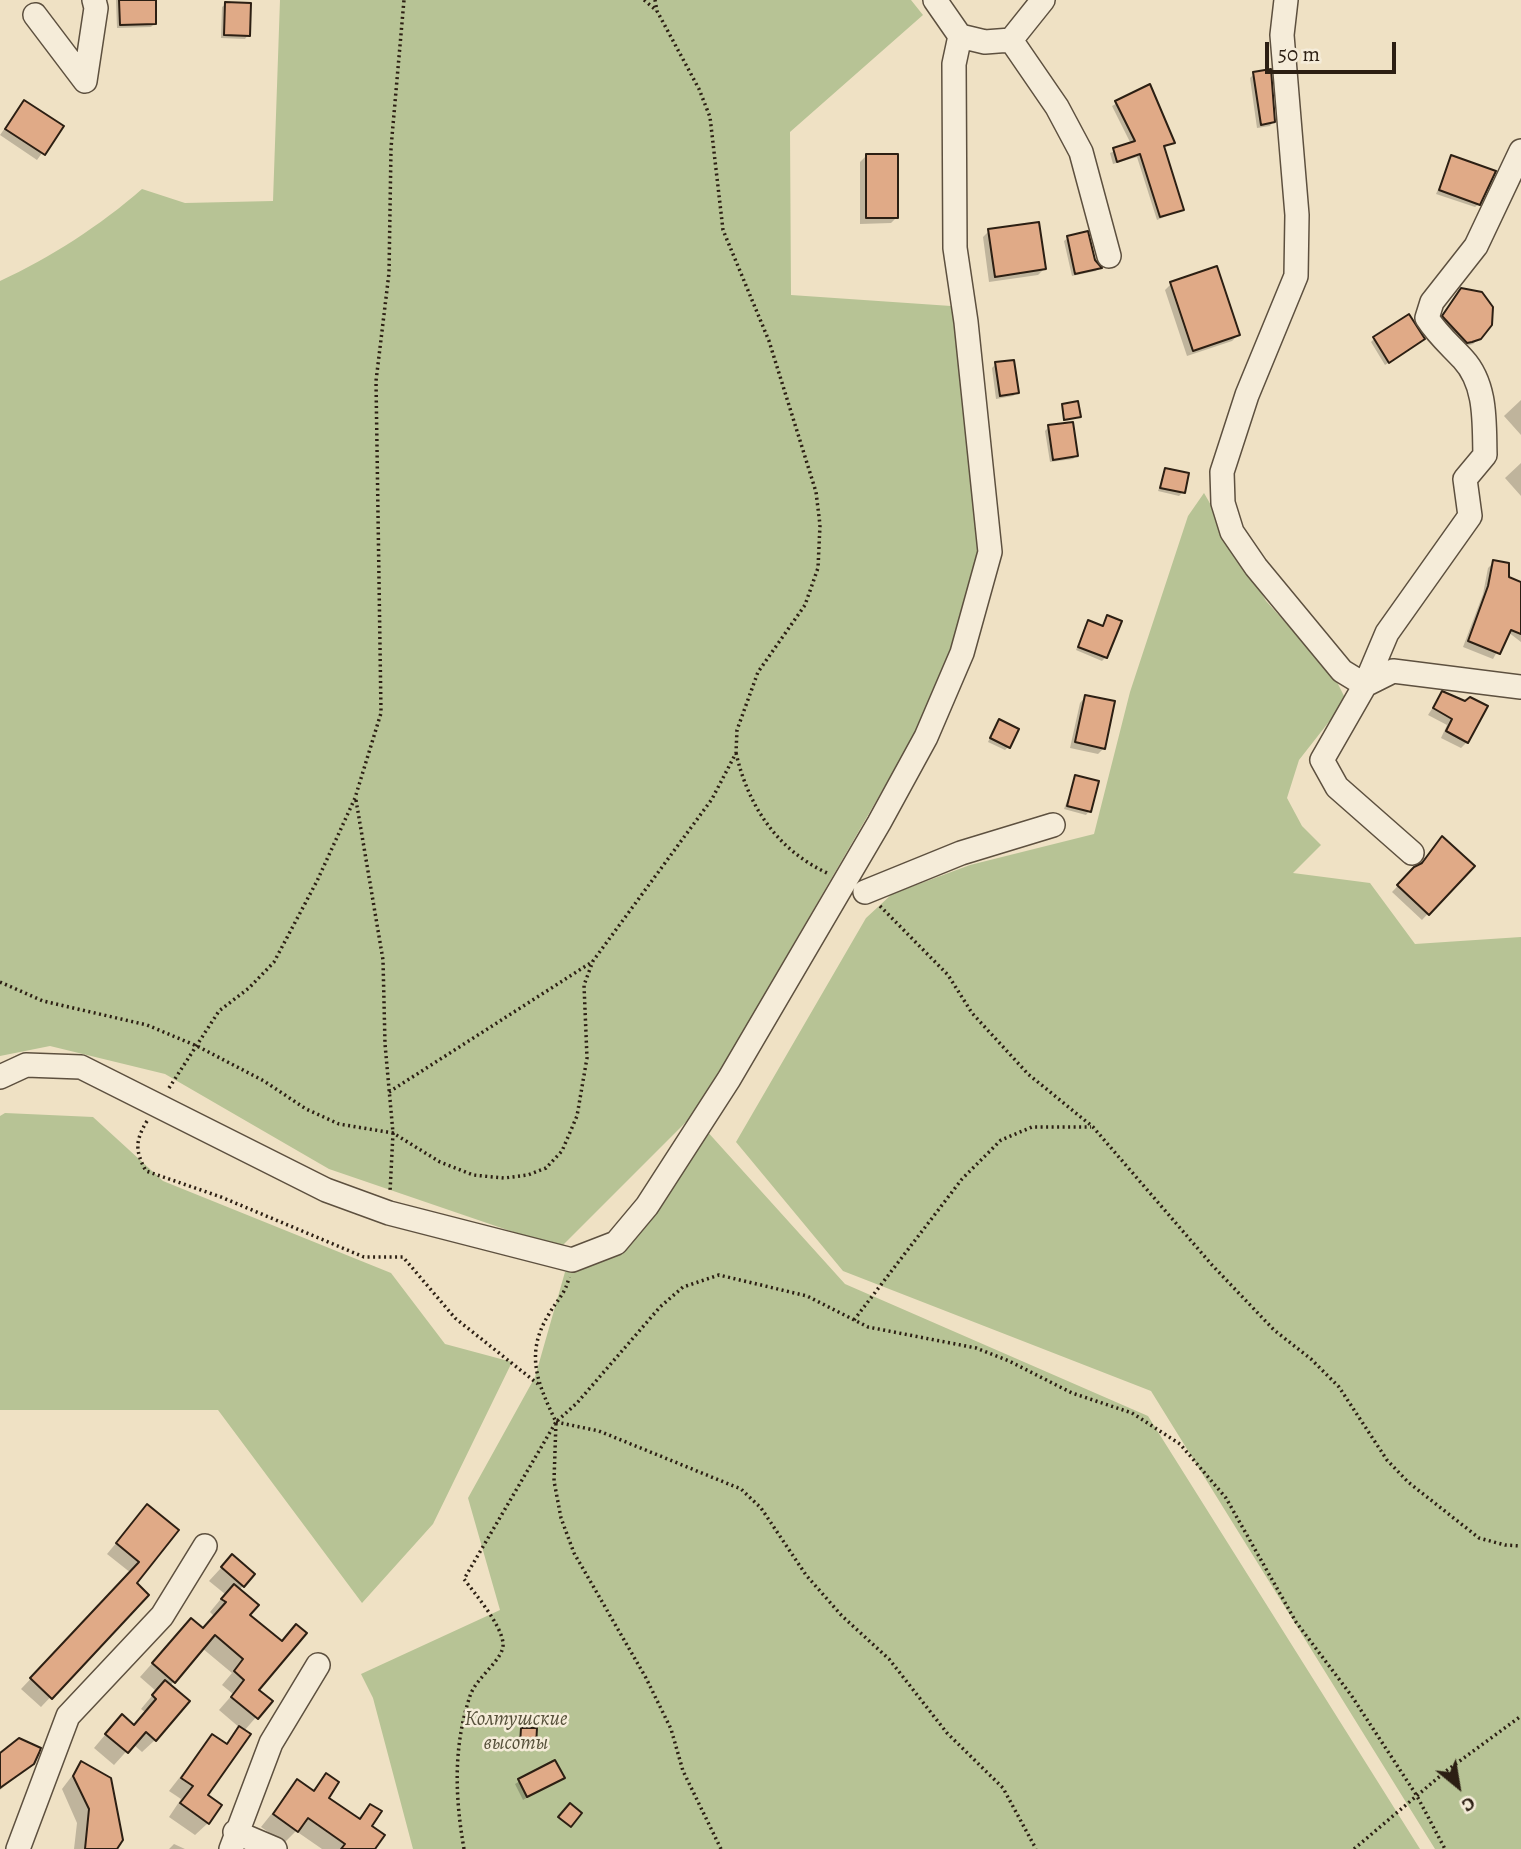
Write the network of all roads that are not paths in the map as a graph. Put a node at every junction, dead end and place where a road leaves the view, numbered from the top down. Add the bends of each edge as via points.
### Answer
1 (94, 0) edge
2 (935, 0) edge
3 (1043, 0) edge
4 (1286, 0) edge
5 (35, 15) dead end
6 (960, 36) junction
7 (1011, 40) junction
8 (1521, 151) edge
9 (1109, 256) dead end
10 (1365, 685) junction
11 (1521, 687) edge
12 (1053, 825) dead end
13 (1412, 853) dead end
14 (865, 892) road end
15 (0, 1077) edge
16 (205, 1546) dead end
17 (318, 1665) dead end
18 (233, 1841) edge
19 (18, 1849) edge
20 (275, 1849) edge

1 - 5 street via 85,80
2 - 6 street
3 - 7 street
4 - 10 street via 1282,35 1297,215 1296,276 1247,395 1222,472 1223,503 1232,532 1256,567 1342,671
6 - 7 street via 985,42
6 - 15 street via 954,64 954,248 990,552 962,653 926,737 879,823 729,1079 647,1206 616,1243 572,1260 389,1213 326,1190 81,1068 26,1065
7 - 9 street via 1058,107 1081,152
8 - 10 street via 1476,246 1432,302 1427,318 1439,337 1466,362 1483,401 1485,455 1465,479 1470,516 1387,633
10 - 11 street via 1394,671
10 - 13 street via 1322,760 1337,786
12 - 14 street via 961,853
16 - 19 street via 162,1616 68,1716
17 - 18 street via 271,1743
18 - 20 street

